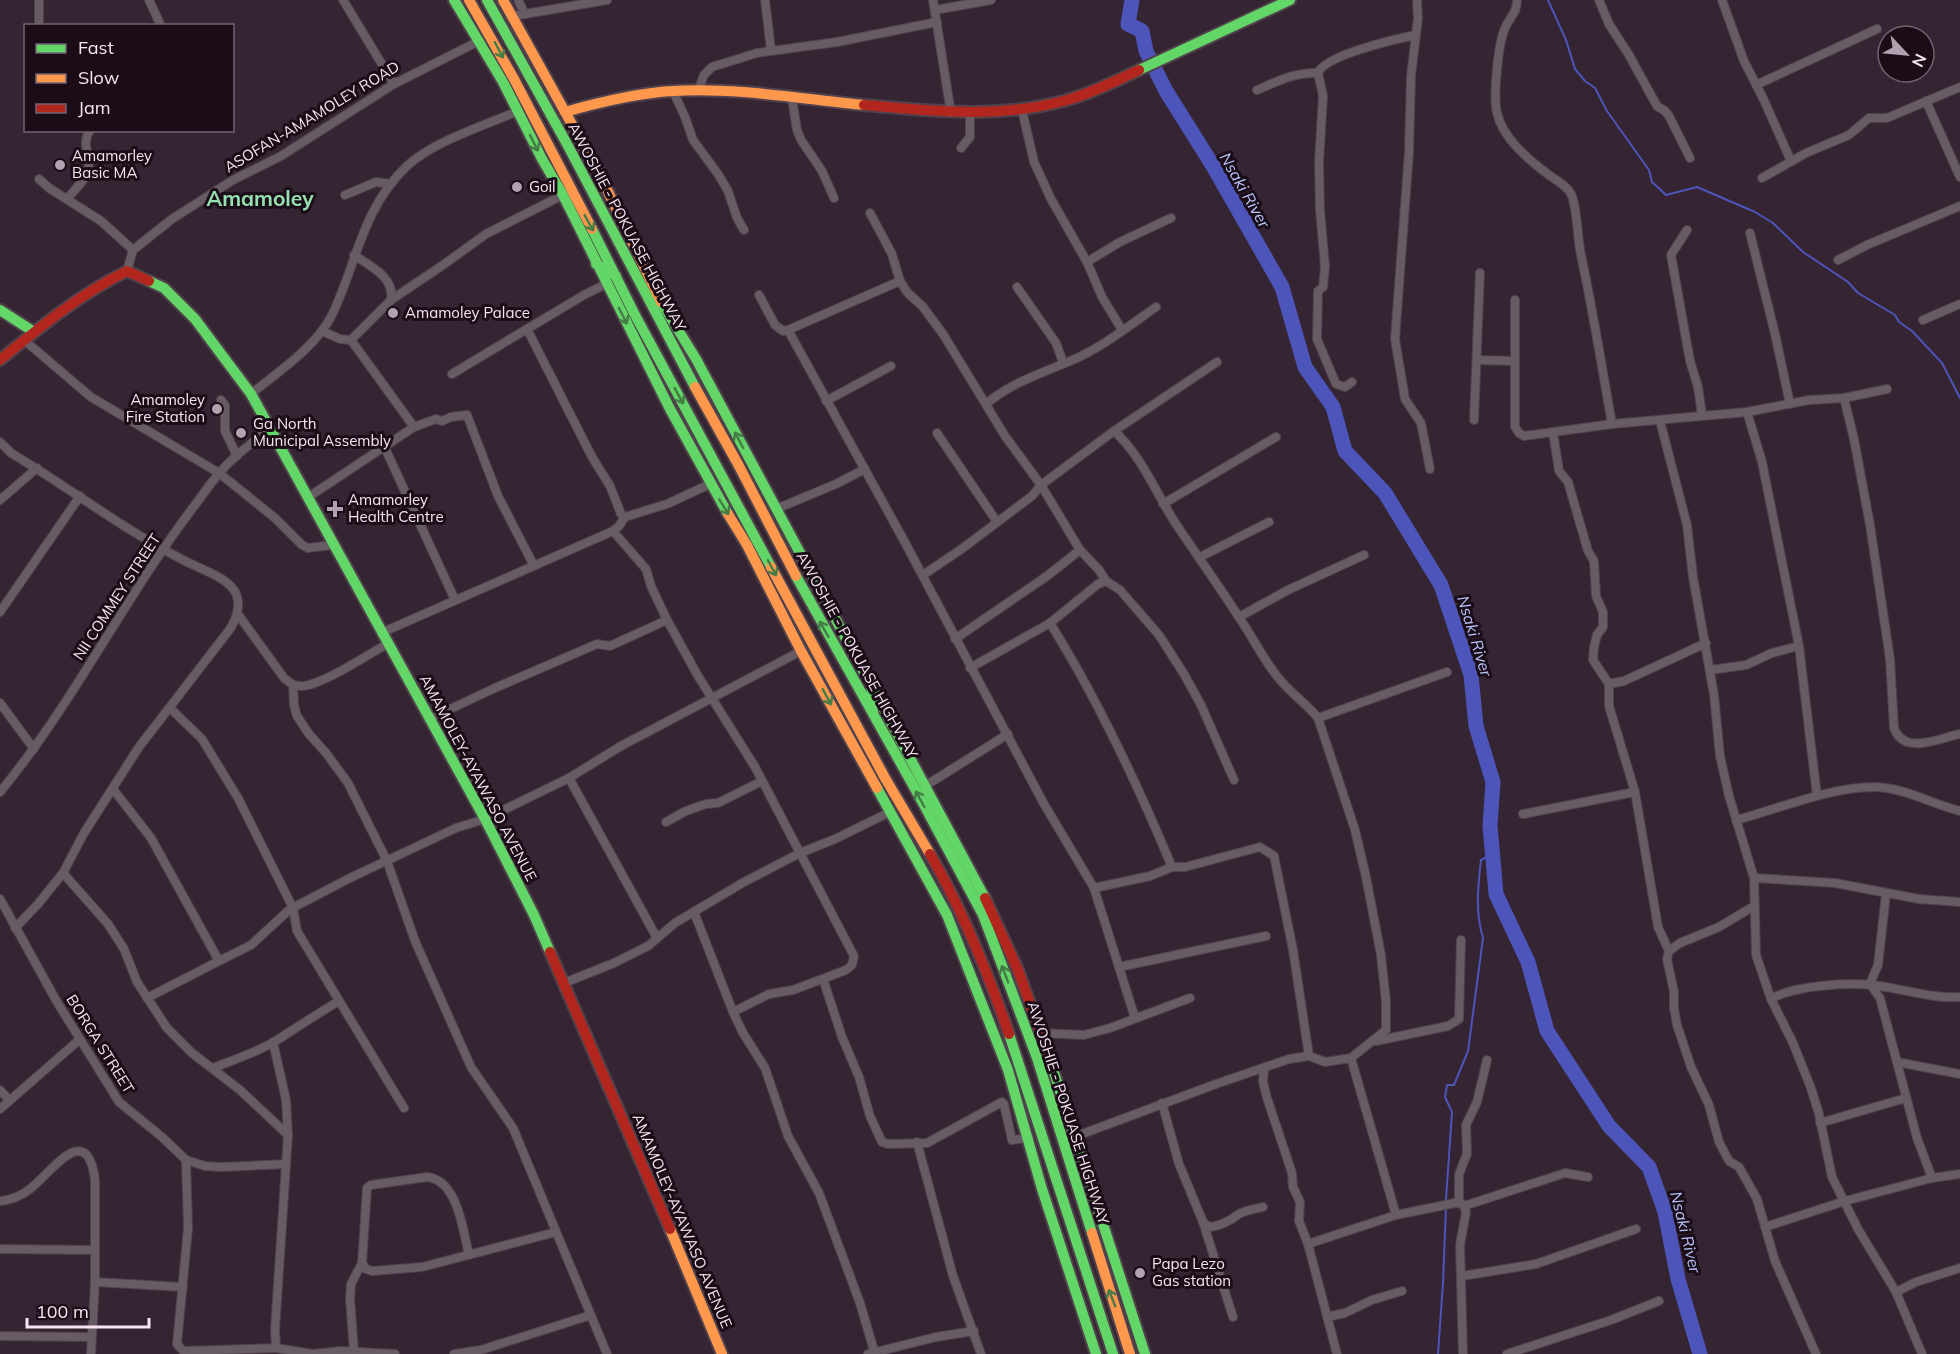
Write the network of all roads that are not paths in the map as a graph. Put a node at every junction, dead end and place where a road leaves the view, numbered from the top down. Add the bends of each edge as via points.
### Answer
1 (39, 0) edge
2 (149, 0) edge
3 (343, 0) edge
4 (454, 0) edge
5 (469, 0) edge
6 (487, 0) edge
7 (502, 0) edge
8 (518, 0) edge
9 (607, 0) edge
10 (765, 0) edge
11 (933, 0) edge
12 (991, 0) edge
13 (1290, 0) edge
14 (1417, 0) edge
15 (1517, 0) edge
16 (1599, 0) edge
17 (1722, 0) edge
18 (935, 10) junction
19 (525, 14) junction
20 (513, 16) junction
21 (937, 22) junction
22 (39, 24) edge
23 (160, 24) edge
24 (1876, 29) edge
25 (1416, 35) junction
26 (479, 41) junction
27 (771, 50) junction
28 (1318, 73) junction
29 (394, 84) junction
30 (1756, 85) junction
31 (1960, 87) edge
32 (1257, 90) dead end
33 (673, 91) junction
34 (698, 91) junction
35 (792, 99) junction
36 (1926, 101) junction
37 (1022, 110) junction
38 (518, 111) junction
39 (565, 112) junction
40 (951, 113) junction
41 (970, 113) junction
42 (89, 132) edge
43 (961, 148) dead end
44 (1690, 158) dead end
45 (1791, 162) junction
46 (1960, 177) edge
47 (1762, 178) dead end
48 (39, 179) dead end
49 (391, 184) junction
50 (345, 195) dead end
51 (563, 195) junction
52 (68, 198) junction
53 (834, 198) dead end
54 (1960, 206) edge
55 (870, 213) dead end
56 (1170, 218) dead end
57 (744, 230) dead end
58 (1687, 230) dead end
59 (1750, 233) dead end
60 (133, 250) junction
61 (354, 255) junction
62 (1838, 260) dead end
63 (1087, 262) junction
64 (596, 264) junction
65 (127, 271) junction
66 (1480, 273) dead end
67 (616, 276) junction
68 (900, 281) junction
69 (606, 284) junction
70 (1017, 287) dead end
71 (759, 295) dead end
72 (391, 300) junction
73 (1515, 300) dead end
74 (1960, 304) edge
75 (1156, 308) dead end
76 (2, 314) edge
77 (1923, 320) dead end
78 (527, 329) junction
79 (788, 330) junction
80 (1122, 330) junction
81 (322, 331) junction
82 (34, 332) junction
83 (24, 340) junction
84 (351, 340) junction
85 (0, 360) edge
86 (1477, 360) junction
87 (1515, 361) junction
88 (1063, 362) junction
89 (1217, 362) dead end
90 (891, 366) dead end
91 (452, 374) dead end
92 (1352, 382) dead end
93 (1887, 389) dead end
94 (251, 394) junction
95 (1844, 398) junction
96 (220, 400) dead end
97 (826, 400) junction
98 (986, 404) junction
99 (1790, 404) junction
100 (1747, 412) junction
101 (1702, 415) junction
102 (1474, 420) dead end
103 (1660, 421) junction
104 (1612, 424) junction
105 (414, 427) junction
106 (271, 428) junction
107 (1114, 430) junction
108 (1553, 432) junction
109 (937, 433) dead end
110 (1276, 437) dead end
111 (0, 442) edge
112 (385, 448) junction
113 (237, 456) junction
114 (37, 468) junction
115 (1430, 468) dead end
116 (865, 469) junction
117 (219, 473) junction
118 (710, 484) junction
119 (1041, 484) junction
120 (80, 496) junction
121 (307, 498) junction
122 (0, 500) edge
123 (1163, 504) junction
124 (776, 509) junction
125 (625, 517) junction
126 (997, 522) junction
127 (1269, 522) dead end
128 (613, 531) junction
129 (333, 545) junction
130 (162, 550) junction
131 (1080, 550) junction
132 (1364, 555) dead end
133 (1200, 557) junction
134 (533, 564) junction
135 (923, 575) junction
136 (1106, 581) junction
137 (455, 600) junction
138 (0, 612) edge
139 (237, 613) junction
140 (1239, 616) junction
141 (667, 620) junction
142 (1050, 623) junction
143 (381, 633) junction
144 (955, 639) junction
145 (1706, 643) junction
146 (387, 644) junction
147 (1799, 646) junction
148 (801, 651) junction
149 (970, 668) junction
150 (1710, 670) junction
151 (1447, 672) dead end
152 (871, 682) junction
153 (1609, 684) junction
154 (293, 685) junction
155 (713, 699) junction
156 (0, 704) edge
157 (170, 708) junction
158 (874, 715) junction
159 (1318, 718) junction
160 (429, 719) junction
161 (1008, 734) junction
162 (1960, 734) edge
163 (34, 749) junction
164 (569, 778) junction
165 (1234, 780) dead end
166 (762, 781) junction
167 (926, 786) junction
168 (113, 789) junction
169 (0, 792) edge
170 (1635, 792) junction
171 (1817, 796) junction
172 (1960, 811) edge
173 (890, 812) junction
174 (1523, 814) dead end
175 (485, 819) junction
176 (1736, 820) junction
177 (666, 822) dead end
178 (800, 853) junction
179 (387, 861) junction
180 (1172, 867) junction
181 (63, 873) junction
182 (1754, 878) junction
183 (1094, 888) junction
184 (1886, 894) junction
185 (0, 899) edge
186 (1960, 902) edge
187 (1754, 906) junction
188 (293, 908) junction
189 (694, 912) junction
190 (15, 928) junction
191 (1266, 936) dead end
192 (657, 938) junction
193 (1461, 939) dead end
194 (1669, 951) junction
195 (219, 961) junction
196 (1119, 967) junction
197 (823, 980) junction
198 (564, 983) junction
199 (1870, 984) junction
200 (1960, 997) edge
201 (147, 998) junction
202 (1190, 998) dead end
203 (1771, 999) junction
204 (339, 1000) junction
205 (733, 1012) junction
206 (1135, 1018) junction
207 (1041, 1033) junction
208 (79, 1040) junction
209 (1375, 1041) junction
210 (273, 1042) junction
211 (1309, 1056) junction
212 (1351, 1058) junction
213 (1487, 1060) dead end
214 (1897, 1062) junction
215 (213, 1068) junction
216 (1264, 1068) junction
217 (1960, 1074) edge
218 (0, 1090) edge
219 (1031, 1097) junction
220 (1049, 1098) junction
221 (1906, 1098) junction
222 (9, 1100) junction
223 (1162, 1103) junction
224 (404, 1108) dead end
225 (0, 1109) edge
226 (1820, 1123) junction
227 (288, 1135) junction
228 (1074, 1137) junction
229 (1029, 1138) junction
230 (917, 1142) junction
231 (186, 1160) junction
232 (286, 1164) junction
233 (1960, 1174) edge
234 (1588, 1177) dead end
235 (1932, 1178) junction
236 (0, 1201) edge
237 (1845, 1201) junction
238 (1461, 1205) junction
239 (1263, 1207) dead end
240 (1396, 1215) junction
241 (1203, 1222) junction
242 (1765, 1227) junction
243 (1636, 1229) dead end
244 (556, 1232) junction
245 (1308, 1244) junction
246 (0, 1249) edge
247 (95, 1250) junction
248 (469, 1255) junction
249 (362, 1263) junction
250 (1960, 1268) edge
251 (1462, 1276) junction
252 (95, 1282) junction
253 (183, 1287) junction
254 (1402, 1291) dead end
255 (1896, 1292) junction
256 (1659, 1301) dead end
257 (591, 1315) junction
258 (1233, 1317) dead end
259 (1327, 1317) junction
260 (974, 1331) junction
261 (0, 1336) edge
262 (91, 1337) junction
263 (276, 1348) junction
264 (354, 1352) junction
265 (90, 1354) edge
266 (395, 1354) edge
267 (454, 1354) edge
268 (607, 1354) edge
269 (722, 1354) edge
270 (872, 1354) edge
271 (981, 1354) edge
272 (1095, 1354) edge
273 (1113, 1354) edge
274 (1130, 1354) edge
275 (1145, 1354) edge
276 (1337, 1354) edge
277 (1463, 1354) edge
278 (1507, 1354) edge
279 (1816, 1354) edge
280 (1922, 1354) edge

1 - 22 street
2 - 23 street
3 - 29 street
4 - 26 street
5 -> 67 street, AWOSHIE - POKUASE HIGHWAY
158 -> 6 street, AWOSHIE - POKUASE HIGHWAY
7 - 20 street
8 - 19 street
9 - 19 street
10 - 27 street
11 - 18 street
12 - 18 street
13 - 37 street via 1068,100
14 - 25 street
15 - 104 street via 1515,15 1508,21 1501,44 1497,112 1504,130 1526,157 1572,195
16 - 44 street via 1609,24 1657,106 1669,116
17 - 30 street
18 - 21 street
19 - 20 street
20 - 39 street
21 - 27 street via 855,39
21 - 40 street
24 - 30 street
25 - 28 street via 1383,42 1324,64
25 - 115 street via 1395,339 1405,399 1421,423
26 - 29 street, ASOFAN-AMAMOLEY ROAD
26 - 38 street
27 - 34 street via 712,67
28 - 32 street via 1290,75
28 - 92 street via 1323,96 1319,162 1325,266 1323,287 1318,291 1317,339 1336,384 1345,387
29 - 60 street, ASOFAN-AMAMOLEY ROAD via 281,156 233,180 172,219
30 - 45 street
31 - 36 street
33 - 34 street
33 - 39 street via 602,101
33 - 57 street via 693,140 723,182
34 - 35 street
35 - 40 street
35 - 53 street via 801,140
36 - 45 street via 1887,118 1869,118 1849,135
36 - 46 street
37 - 41 street
37 - 63 street via 1034,162
38 - 49 street via 424,154
38 -> 51 street
124 -> 39 street via 659,298
40 - 41 street
41 - 43 street via 970,137
42 - 52 street via 84,143 89,167
45 - 47 street
48 - 52 street
49 - 50 street via 376,182
49 - 61 street
51 - 64 street
51 - 72 street via 486,234
52 - 60 street
54 - 62 street
55 - 68 street via 892,254
56 - 63 street
58 - 101 street via 1671,255
59 - 99 street
60 - 65 street
61 - 72 street via 384,276 392,292
61 - 81 street via 332,315
63 - 80 street
64 - 67 street
64 - 69 street
65 - 82 street via 77,298
65 - 94 street, AMAMOLEY-AYAWASO AVENUE via 164,288 195,319
66 - 86 street
67 -> 219 street, AWOSHIE - POKUASE HIGHWAY via 885,778 945,880 992,984
68 - 79 street
68 - 98 street via 943,334
69 - 78 street
69 -> 118 street
70 - 88 street via 1056,344
71 - 79 street via 776,325
72 - 84 street
73 - 87 street
74 - 77 street
75 - 80 street
76 - 82 street
78 - 91 street
78 - 125 street
79 - 97 street
80 - 88 street via 1096,348
81 - 84 street
81 - 94 street
82 - 83 street
83 - 85 street
83 - 117 street via 91,397
84 - 105 street
86 - 87 street
86 - 102 street
87 - 108 street via 1515,427 1524,436
88 - 98 street via 1009,388
89 - 107 street
90 - 97 street
93 - 95 street
94 - 106 street, AMAMOLEY-AYAWASO AVENUE
95 - 99 street
95 - 162 street via 1890,659 1894,728 1899,737 1913,744
96 - 113 street via 225,405 225,431
97 - 116 street
98 - 119 street
99 - 100 street
100 - 101 street
100 - 147 street
101 - 103 street
103 - 104 street
103 - 145 street via 1687,525
104 - 108 street
105 - 112 street
105 - 134 street via 436,419 442,421 464,414 469,417 498,496
106 - 113 street, NII COMMEY STREET
106 - 121 street, AMAMOLEY-AYAWASO AVENUE
107 - 119 street
107 - 123 street via 1148,474
108 - 153 street via 1559,471 1568,482 1587,551 1594,561 1596,596 1603,612 1593,660
109 - 126 street
110 - 123 street
111 - 114 street
112 - 121 street
112 - 137 street
113 - 117 street, NII COMMEY STREET
114 - 120 street
114 - 122 street
116 - 124 street
116 - 135 street
117 - 129 street via 302,545
117 - 130 street, NII COMMEY STREET
118 - 125 street via 667,504
118 -> 148 street via 747,545
119 - 126 street via 1032,496
119 - 131 street
120 - 130 street
120 - 138 street
121 - 129 street, AMAMOLEY-AYAWASO AVENUE
123 - 133 street
124 - 152 street
125 - 128 street
126 - 135 street
127 - 133 street
128 - 134 street
128 - 141 street via 646,569
129 - 143 street, AMAMOLEY-AYAWASO AVENUE
130 - 139 street via 231,586 237,597
130 - 163 street, NII COMMEY STREET
131 - 136 street
131 - 144 street
132 - 140 street
133 - 140 street
134 - 137 street
135 - 144 street
136 - 142 street
136 - 165 street via 1120,590 1152,627 1184,674
137 - 143 street
139 - 154 street
139 - 157 street via 224,638
140 - 159 street via 1281,681
141 - 155 street
141 - 160 street via 610,646 597,644
142 - 149 street
142 - 180 street via 1123,757
143 - 146 street, AMAMOLEY-AYAWASO AVENUE
144 - 149 street
145 - 150 street
145 - 153 street via 1624,681
146 - 154 street via 319,681 302,687
146 - 160 street, AMAMOLEY-AYAWASO AVENUE
147 - 150 street via 1746,664
147 - 171 street
148 - 155 street
148 -> 173 street
149 - 161 street
150 - 176 street via 1720,756
151 - 159 street
152 - 158 street
152 - 167 street
153 - 170 street via 1609,706
154 - 179 street via 297,716 348,783
155 - 164 street via 621,746
155 - 166 street
156 - 163 street
157 - 168 street
157 - 188 street via 202,739 219,764
220 -> 158 street, AWOSHIE - POKUASE HIGHWAY via 983,915
159 - 209 street via 1355,830 1381,955 1386,1030
160 - 175 street, AMAMOLEY-AYAWASO AVENUE
161 - 167 street
161 - 183 street
163 - 169 street, NII COMMEY STREET
164 - 175 street
164 - 192 street
166 - 177 street
166 - 178 street
167 - 207 street via 990,907
168 - 181 street
168 - 195 street via 151,838
170 - 174 street
170 - 194 street via 1658,927
171 - 172 street via 1875,787 1911,794
171 - 176 street
173 - 178 street
173 - 229 street via 947,915 1008,1070
175 - 179 street via 456,828
175 - 198 street, AMAMOLEY-AYAWASO AVENUE
176 - 182 street
178 - 189 street
178 - 197 street via 854,956 846,970
179 - 188 street
179 - 244 street via 415,941 471,1067 513,1128
180 - 183 street
180 - 211 street via 1260,847 1274,856
181 - 190 street
181 - 201 street via 108,924
182 - 184 street via 1835,883
182 - 187 street
183 - 196 street
184 - 186 street
184 - 199 street via 1878,965
185 - 190 street, BORGA STREET
187 - 194 street
187 - 203 street via 1756,955
188 - 195 street via 251,945
188 - 204 street via 297,931
189 - 192 street
189 - 205 street
190 - 208 street, BORGA STREET
191 - 196 street
192 - 198 street via 614,963
193 - 209 street via 1459,1019 1448,1026
194 - 242 street via 1667,959 1682,1043 1709,1105 1719,1142 1757,1199
195 - 201 street
196 - 206 street
197 - 205 street via 769,994
197 - 230 street via 882,1142
198 - 269 street, AMAMOLEY-AYAWASO AVENUE
199 - 200 street via 1943,998
199 - 203 street via 1804,988
199 - 214 street via 1880,998
201 - 215 street via 167,1028
202 - 206 street
203 - 226 street via 1811,1088
204 - 210 street
204 - 224 street
205 - 270 street via 765,1068 788,1136 819,1193 857,1293
206 - 207 street via 1083,1035
207 - 228 street
208 - 222 street
208 - 231 street, BORGA STREET via 119,1102
209 - 212 street
210 - 215 street
210 - 227 street via 286,1100
211 - 212 street via 1324,1062
211 - 216 street
212 - 240 street
213 - 238 street via 1467,1125 1467,1154 1459,1174
214 - 217 street
214 - 221 street
215 - 227 street
216 - 223 street
216 - 245 street via 1263,1082 1292,1173 1300,1202 1299,1221
218 - 222 street
219 - 220 street
219 - 273 street, AWOSHIE - POKUASE HIGHWAY
274 -> 220 street, AWOSHIE - POKUASE HIGHWAY
221 - 226 street
221 - 235 street
222 - 225 street
223 - 228 street
223 - 241 street via 1179,1164
226 - 237 street via 1832,1177
227 - 232 street
228 - 275 street
229 - 230 street via 1012,1140 1002,1102 927,1143
229 - 272 street
230 - 260 street via 953,1276
231 - 232 street via 221,1167
231 - 253 street via 188,1228
232 - 263 street
233 - 235 street
234 - 238 street via 1565,1173
235 - 237 street
236 - 247 street via 16,1198 63,1157 80,1152 93,1166
237 - 242 street
237 - 255 street
238 - 240 street
238 - 251 street via 1466,1212 1460,1245
239 - 241 street via 1214,1227
240 - 245 street
241 - 258 street
242 - 279 street via 1775,1261
243 - 251 street via 1536,1264
244 - 248 street
244 - 257 street
245 - 259 street
246 - 247 street
247 - 252 street
248 - 249 street via 422,1267 372,1271
248 - 249 street via 454,1198 446,1186 428,1177 367,1188
249 - 264 street via 351,1284
250 - 255 street
251 - 277 street
252 - 253 street
252 - 262 street
253 - 263 street via 178,1348
254 - 259 street via 1345,1314
255 - 280 street
256 - 278 street
257 - 267 street via 481,1350
257 - 268 street
259 - 276 street
260 - 270 street
260 - 271 street
261 - 262 street
262 - 265 street
263 - 264 street via 313,1354
264 - 266 street

